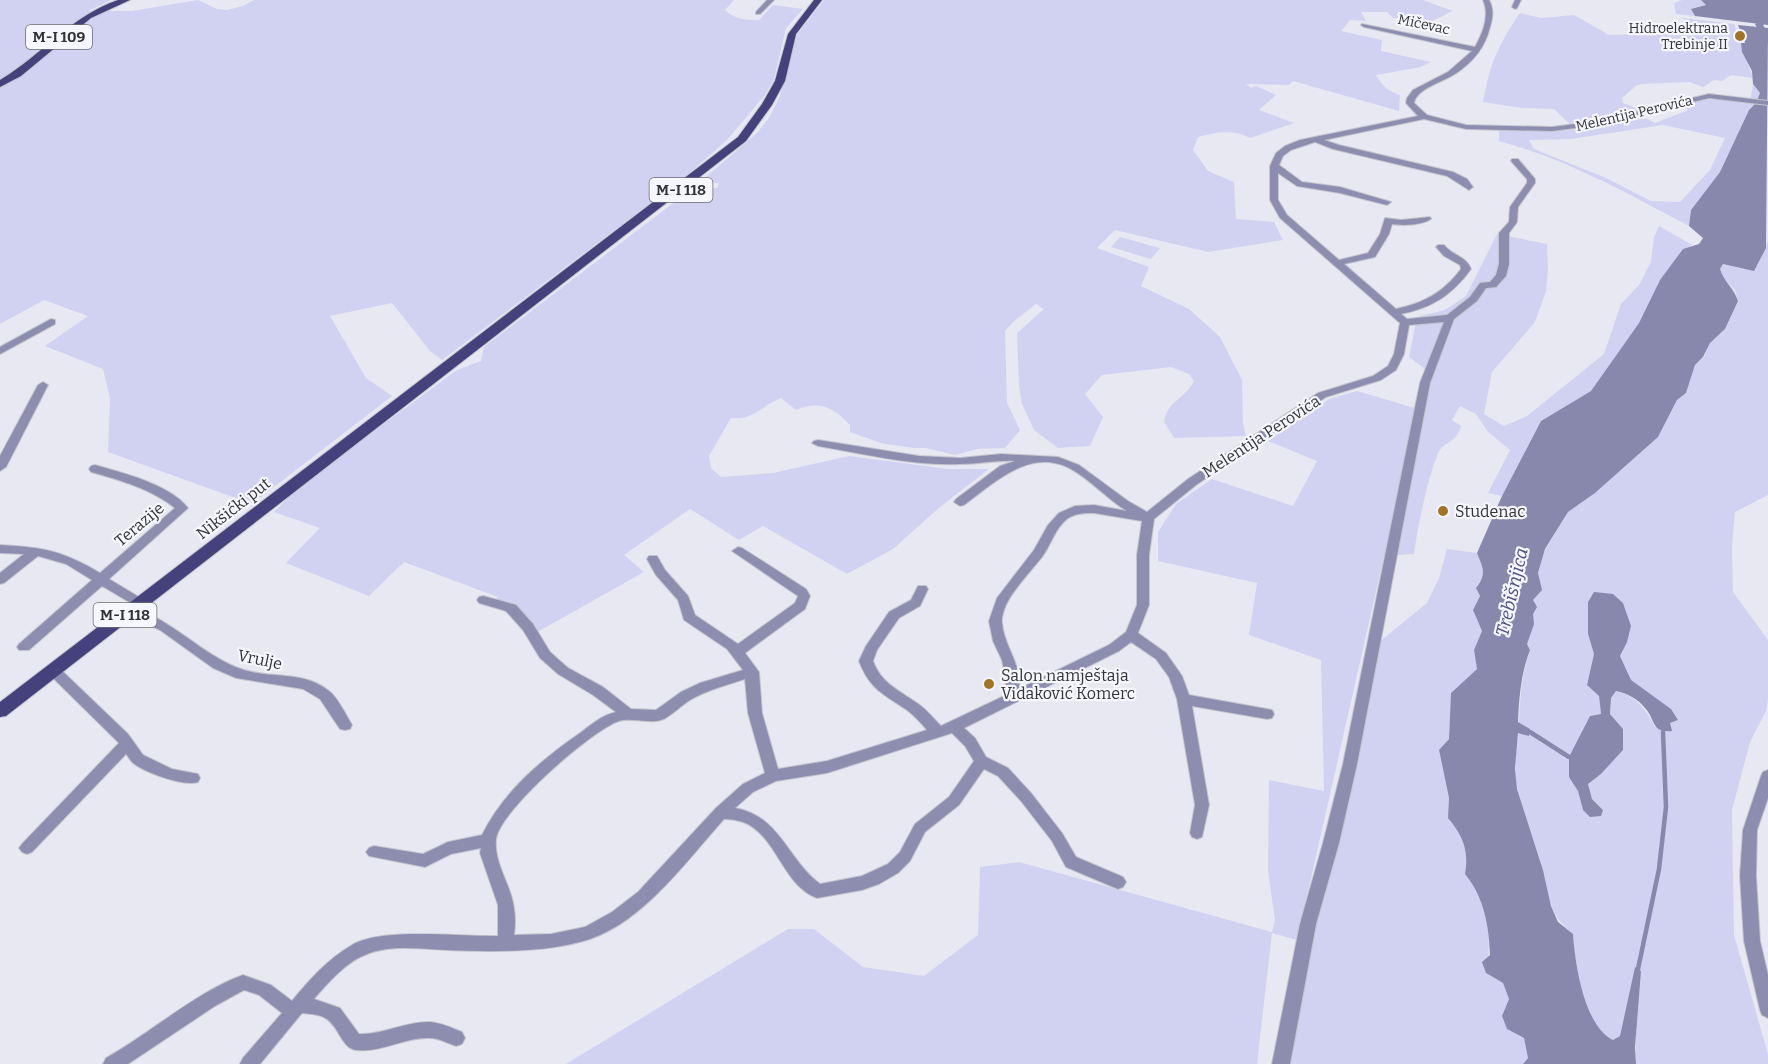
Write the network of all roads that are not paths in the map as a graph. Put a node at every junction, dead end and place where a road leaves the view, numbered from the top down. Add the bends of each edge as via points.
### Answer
1 (126, 0) edge
2 (771, 0) edge
3 (818, 0) edge
4 (1486, 0) edge
5 (758, 13) dead end
6 (1364, 25) dead end
7 (1478, 50) junction
8 (0, 84) edge
9 (1768, 103) edge
10 (1424, 117) junction
11 (1315, 139) junction
12 (1515, 160) dead end
13 (1274, 166) junction
14 (1469, 187) dead end
15 (1388, 202) dead end
16 (1426, 219) dead end
17 (1441, 247) dead end
18 (1338, 263) junction
19 (1395, 312) junction
20 (1450, 318) junction
21 (51, 322) dead end
22 (1405, 322) junction
23 (0, 351) edge
24 (43, 385) dead end
25 (818, 443) dead end
26 (1031, 459) junction
27 (0, 467) edge
28 (95, 469) dead end
29 (960, 502) dead end
30 (1148, 518) junction
31 (0, 549) edge
32 (36, 551) junction
33 (738, 551) dead end
34 (652, 559) dead end
35 (0, 580) edge
36 (99, 580) junction
37 (922, 589) dead end
38 (483, 600) dead end
39 (135, 607) junction
40 (1131, 635) junction
41 (24, 647) dead end
42 (737, 652) junction
43 (53, 670) junction
44 (752, 672) junction
45 (1011, 697) junction
46 (1184, 699) junction
47 (0, 711) edge
48 (628, 714) junction
49 (1267, 714) dead end
50 (345, 725) dead end
51 (954, 727) junction
52 (937, 731) junction
53 (127, 744) junction
54 (981, 761) junction
55 (773, 776) junction
56 (1768, 776) edge
57 (193, 778) dead end
58 (721, 812) junction
59 (1197, 833) dead end
60 (489, 840) junction
61 (27, 848) dead end
62 (375, 852) dead end
63 (1118, 882) dead end
64 (505, 942) junction
65 (297, 1008) junction
66 (1768, 1010) edge
67 (456, 1038) dead end
68 (112, 1064) edge
69 (249, 1064) edge
70 (1281, 1064) edge

1 - 8 main road, M-I 109 via 82,19 30,66
2 - 5 street
3 - 39 main road, Nikšićki put / M-I 118 via 792,34 777,88 742,139 690,183
4 - 7 street via 1490,7 1487,30
6 - 7 street, Mičevac
7 - 10 street via 1459,68 1411,98 1410,103
9 - 10 street, Melentija Perovića via 1709,96 1598,123 1552,129 1466,127
10 - 11 street, Melentija Perovića
11 - 13 street, Melentija Perovića via 1288,148
11 - 14 street via 1450,174
12 - 20 street via 1531,183 1514,207 1513,222 1504,233 1501,276 1493,285 1483,285 1474,299
13 - 15 street via 1300,184
13 - 18 street via 1274,200 1283,216
16 - 18 street via 1401,223 1388,220 1386,235 1372,255
17 - 19 street via 1464,263 1463,274 1437,300 1417,309
18 - 19 street
19 - 22 street
20 - 22 street
20 - 70 street via 1425,383 1350,764 1308,924
21 - 23 street
22 - 30 street, Melentija Perovića via 1392,368 1377,378 1322,395 1192,482
24 - 27 street
25 - 26 street via 920,459
26 - 29 street via 1004,469
26 - 30 street via 1058,460 1075,467
28 - 36 street, Terazije via 136,483 182,508
30 - 40 street via 1143,605
30 - 45 street via 1076,510 1062,516 1052,528 1002,601 995,621 1009,660
31 - 32 street
32 - 35 street
32 - 36 street via 70,561
33 - 42 street via 804,596 800,606
34 - 42 street via 684,599 689,617
36 - 39 street
36 - 41 street, Terazije
37 - 52 street via 916,603 894,615 866,661 870,676 880,687 915,708
38 - 48 street via 511,608 545,655
39 - 43 main road, Nikšićki put / M-I 118
39 - 50 street, Vrulje via 210,660 241,675 306,684 325,695
40 - 45 street via 1114,648
40 - 46 street via 1161,656
42 - 44 street
43 - 47 main road, Nikšićki put / M-I 118
43 - 53 street
44 - 48 street via 705,687 659,715
44 - 55 street via 754,716
45 - 51 street
46 - 49 street
46 - 59 street via 1202,805
48 - 60 street via 612,718 530,779 511,798 490,831
51 - 52 street
51 - 54 street via 970,742
52 - 55 street via 826,767
53 - 57 street via 138,759 170,774
53 - 61 street
54 - 58 street via 948,806 919,828 902,860 880,877 856,885 817,891 806,884 751,818
54 - 63 street via 1003,772 1026,797 1071,862
55 - 58 street via 748,788
56 - 66 street via 1750,830 1748,876 1752,941
58 - 64 street via 644,897 618,917 588,933 551,941
60 - 62 street via 448,848 426,861
60 - 64 street via 488,851 506,899 509,920
64 - 65 street via 372,944 325,974
65 - 67 street via 324,1008 338,1015 354,1042 369,1044 422,1028 442,1030
65 - 68 street via 243,982
65 - 69 street

